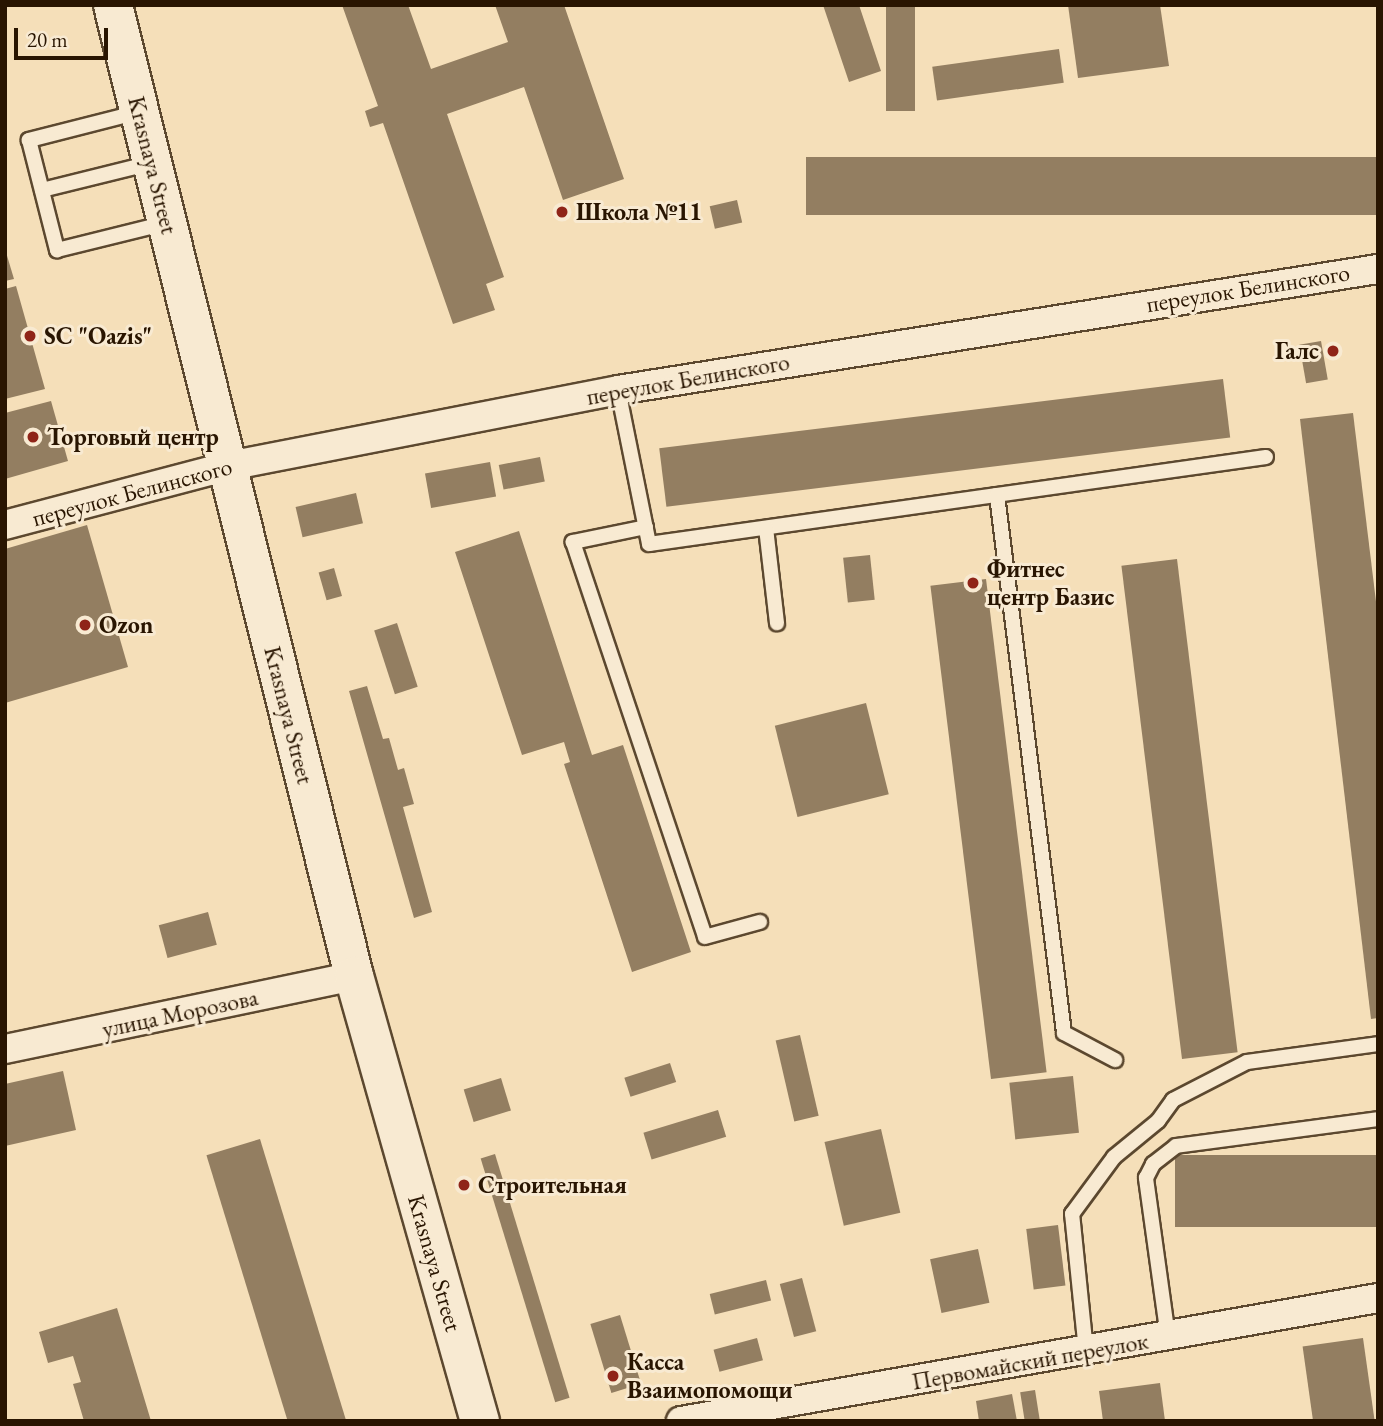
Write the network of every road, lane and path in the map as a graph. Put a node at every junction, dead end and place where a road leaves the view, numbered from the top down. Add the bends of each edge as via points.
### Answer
1 (113, 5) edge
2 (139, 112) junction
3 (152, 163) junction
4 (42, 190) junction
5 (167, 223) junction
6 (1378, 269) edge
7 (618, 390) junction
8 (1266, 457) dead end
9 (228, 466) junction
10 (997, 495) junction
11 (5, 525) edge
12 (646, 527) junction
13 (766, 528) junction
14 (777, 623) dead end
15 (760, 922) dead end
16 (354, 976) junction
17 (1378, 1045) edge
18 (5, 1049) edge
19 (1115, 1060) dead end
20 (1378, 1119) edge
21 (1378, 1298) edge
22 (1168, 1337) junction
23 (1086, 1351) junction
24 (480, 1421) edge
25 (681, 1421) edge

1 - 2 main road, Krasnaya Street
2 - 3 main road, Krasnaya Street
2 - 4 lane via 29,140
3 - 4 lane
3 - 5 main road, Krasnaya Street
4 - 5 lane via 57,250
5 - 9 main road, Krasnaya Street
6 - 7 street, переулок Белинского
7 - 9 street, переулок Белинского
7 - 12 lane
8 - 10 lane
9 - 11 street, переулок Белинского
9 - 16 main road, Krasnaya Street
10 - 13 lane
10 - 19 lane via 1064,1033
12 - 13 lane via 649,544
12 - 15 lane via 573,542 705,937
13 - 14 lane
16 - 18 street, улица Морозова
16 - 24 main road, Krasnaya Street
17 - 23 lane via 1247,1062 1173,1100 1158,1121 1114,1157 1072,1214
20 - 22 lane via 1176,1146 1153,1164 1146,1178
21 - 22 street, Первомайский переулок
22 - 23 street, Первомайский переулок
23 - 25 street, Первомайский переулок

